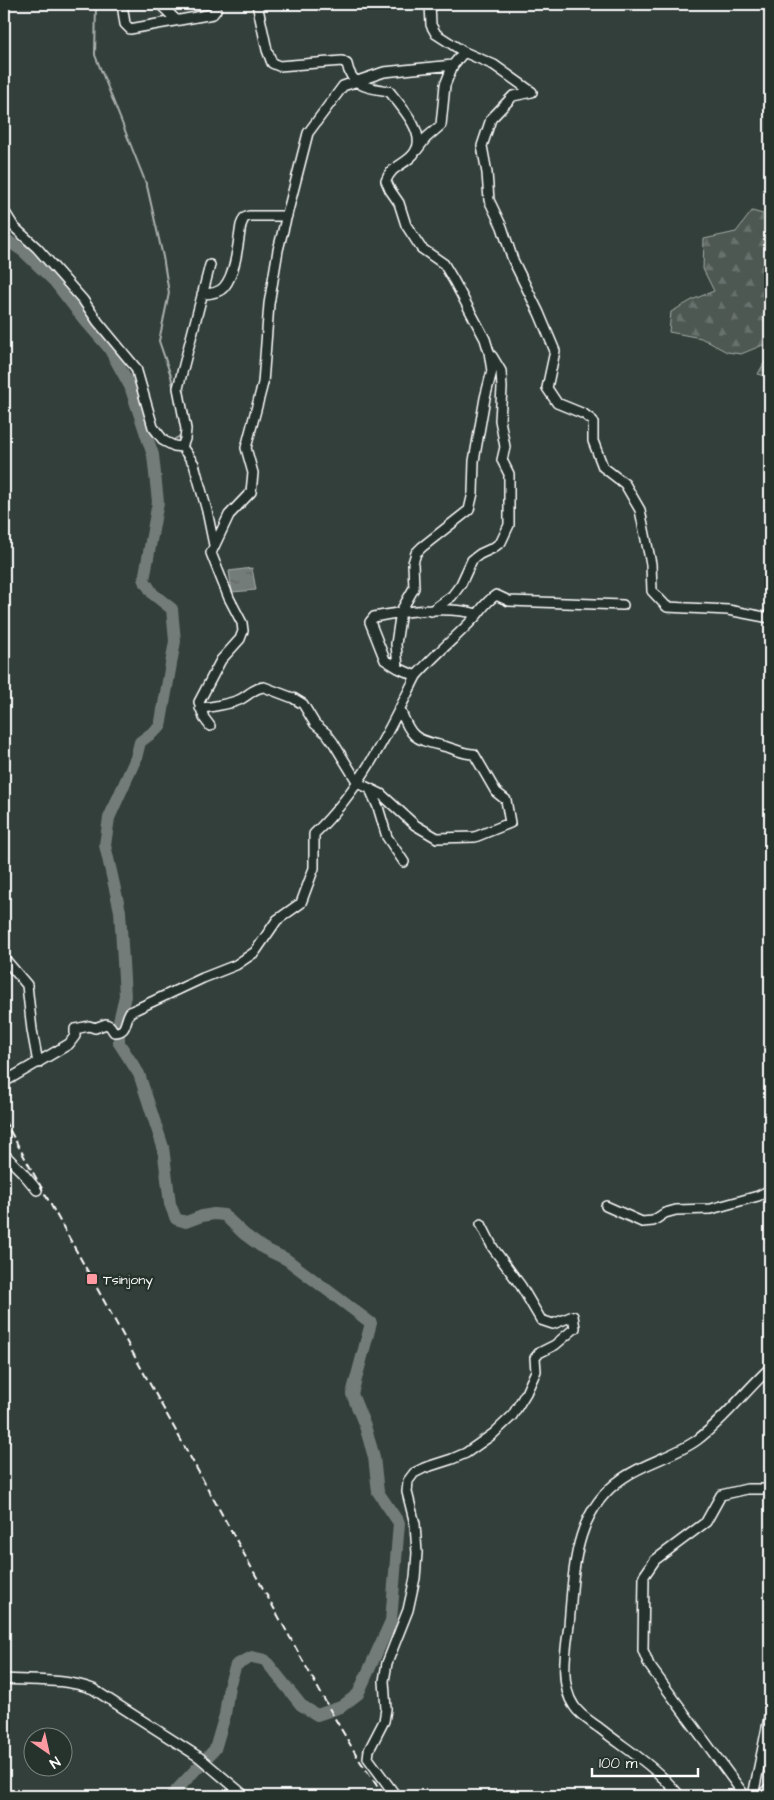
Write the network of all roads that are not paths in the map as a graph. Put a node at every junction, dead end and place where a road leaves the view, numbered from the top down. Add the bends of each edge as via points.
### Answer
1 (122, 4) edge
2 (160, 4) edge
3 (213, 4) edge
4 (258, 4) edge
5 (430, 4) edge
6 (176, 20) junction
7 (464, 52) junction
8 (453, 65) junction
9 (355, 82) junction
10 (416, 150) junction
11 (4, 211) edge
12 (287, 216) junction
13 (210, 265) dead end
14 (202, 294) junction
15 (490, 352) junction
16 (182, 447) junction
17 (214, 545) junction
18 (623, 605) dead end
19 (431, 611) junction
20 (401, 612) junction
21 (477, 614) junction
22 (770, 618) edge
23 (398, 668) junction
24 (416, 676) junction
25 (200, 708) junction
26 (400, 709) junction
27 (210, 726) dead end
28 (358, 783) junction
29 (370, 789) junction
30 (404, 862) dead end
31 (4, 958) edge
32 (38, 1063) junction
33 (4, 1082) edge
34 (4, 1154) edge
35 (37, 1190) dead end
36 (770, 1190) edge
37 (606, 1206) dead end
38 (481, 1224) dead end
39 (770, 1368) edge
40 (770, 1489) edge
41 (4, 1679) edge
42 (770, 1713) edge
43 (770, 1787) edge
44 (245, 1796) edge
45 (396, 1796) edge
46 (680, 1796) edge
47 (745, 1796) edge
48 (753, 1796) edge
49 (761, 1796) edge

1 - 6 street via 130,30
2 - 6 street
3 - 6 street via 216,10 213,14
4 - 9 street via 272,63 279,66 342,61 347,64
5 - 7 street via 431,25 436,34
7 - 8 street
7 - 22 street via 494,65 532,92 513,96 491,119 482,146 489,200 555,351 547,388 557,403 593,421 593,441 603,467 625,484 640,510 651,564 652,591 667,607 728,610
8 - 9 street via 384,72
8 - 10 street via 445,85 441,125
9 - 10 street via 389,92 409,117 418,136
9 - 12 street via 343,86 308,133
10 - 15 street via 391,172 386,181 399,203 406,226 420,248 444,264
11 - 16 street via 14,227 84,300 136,368 153,427 164,441
12 - 14 street via 244,218 233,269 224,287 215,293
12 - 17 street via 270,304 263,383 246,448 253,473 251,492 229,515
13 - 14 street
14 - 16 street via 178,388 186,429
15 - 19 street via 500,371 502,388 500,420 505,447 502,460 509,474 509,525 501,542 472,560 452,596
15 - 20 street via 492,371 474,461 469,510 416,553 414,588
16 - 17 street via 194,464
17 - 25 street via 211,553 243,631 221,660 199,702
18 - 21 street via 509,600 496,595 487,600
19 - 20 street
19 - 21 street
20 - 23 street via 396,644
20 - 23 street via 374,616 370,622 384,660
21 - 24 street
23 - 24 street
24 - 26 street
25 - 27 street
25 - 28 street via 241,699 264,687 292,698 303,704 315,724 327,734
26 - 28 street
26 - 29 street via 411,734 418,740 474,754 496,792 506,800 510,824 475,837 437,838
28 - 29 street
28 - 32 street via 334,816 314,834 314,868 301,902 276,920 255,952 236,965 131,1011 124,1030 113,1032 106,1024 75,1029 70,1044
29 - 30 street via 387,837
31 - 32 street via 27,985
32 - 33 street
34 - 35 street
36 - 37 street via 711,1209 676,1210 653,1221 642,1222
38 - 45 street via 493,1248 541,1320 553,1324 573,1316 574,1328 535,1358 536,1371 526,1393 512,1416 499,1428 466,1453 424,1468 408,1481 407,1492 415,1524 415,1578 408,1610 387,1663 384,1722 368,1758
39 - 46 street via 696,1441 622,1478 589,1514 578,1545 565,1658 565,1682 573,1705 584,1718 662,1776
40 - 47 street via 747,1489 721,1495 706,1522 655,1560 644,1576 643,1650 649,1665
41 - 44 street via 87,1686 199,1757
42 - 48 street
43 - 49 street

